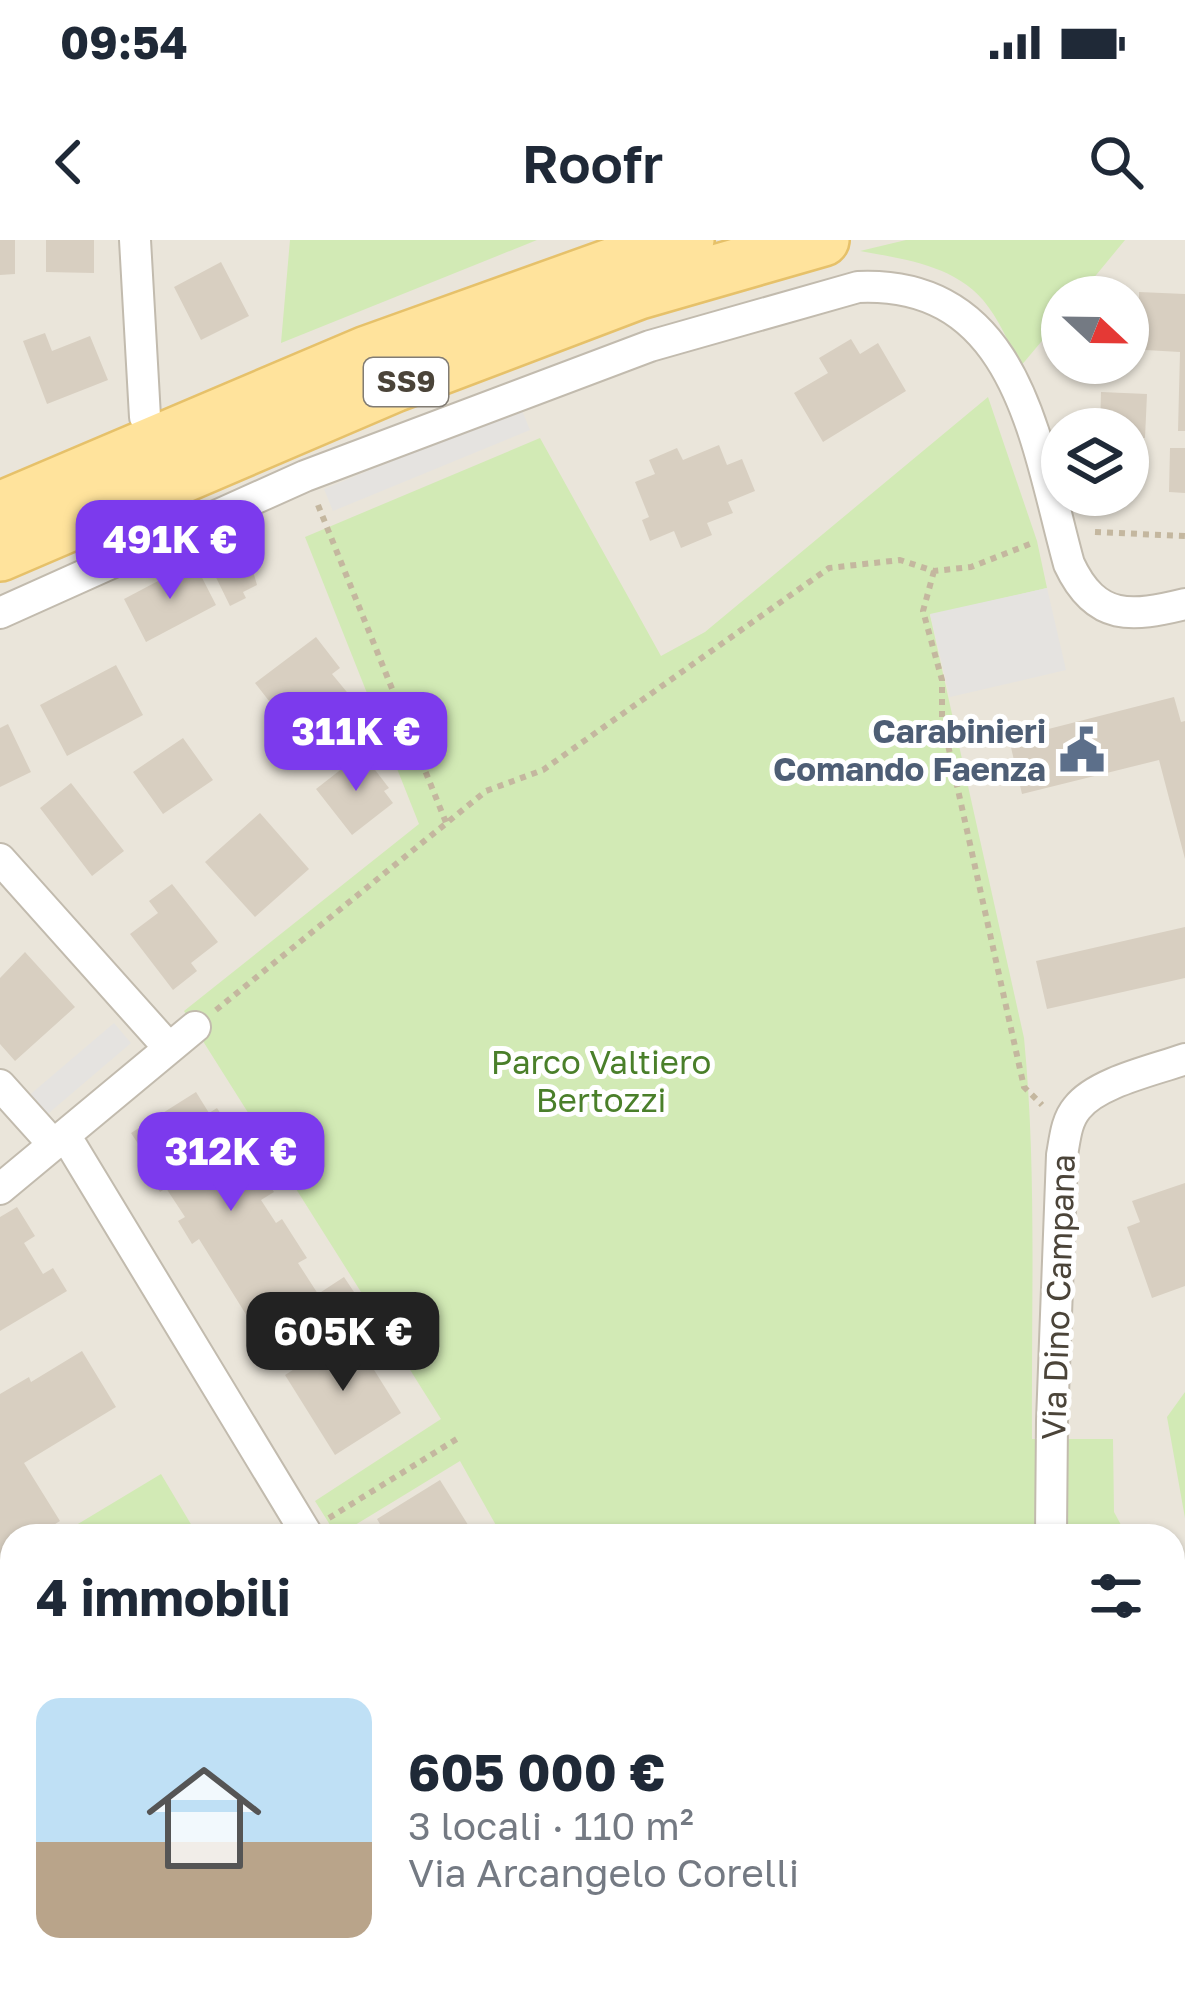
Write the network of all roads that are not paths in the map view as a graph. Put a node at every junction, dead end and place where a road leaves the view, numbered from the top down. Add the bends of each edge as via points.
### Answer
1 (135, 240) edge
2 (688, 240) edge
3 (823, 240) edge
4 (145, 417) dead end
5 (0, 508) edge
6 (0, 555) edge
7 (1185, 604) edge
8 (0, 613) edge
9 (0, 859) edge
10 (195, 1027) road end
11 (169, 1048) junction
12 (1185, 1059) edge
13 (0, 1085) edge
14 (59, 1140) junction
15 (0, 1189) edge
16 (301, 1524) edge
17 (1051, 1524) edge

1 - 4 street
2 - 5 main road, SS9 via 367,352
3 - 6 main road, SS9 via 639,293 394,386
7 - 8 street via 1126,614 1089,595 1069,564 1025,406 999,357 957,310 919,292 878,286 650,346 305,476
9 - 11 street
10 - 11 street
11 - 14 street
12 - 17 street, Via Dino Campana via 1092,1094 1066,1130
13 - 14 street
14 - 15 street
14 - 16 street

